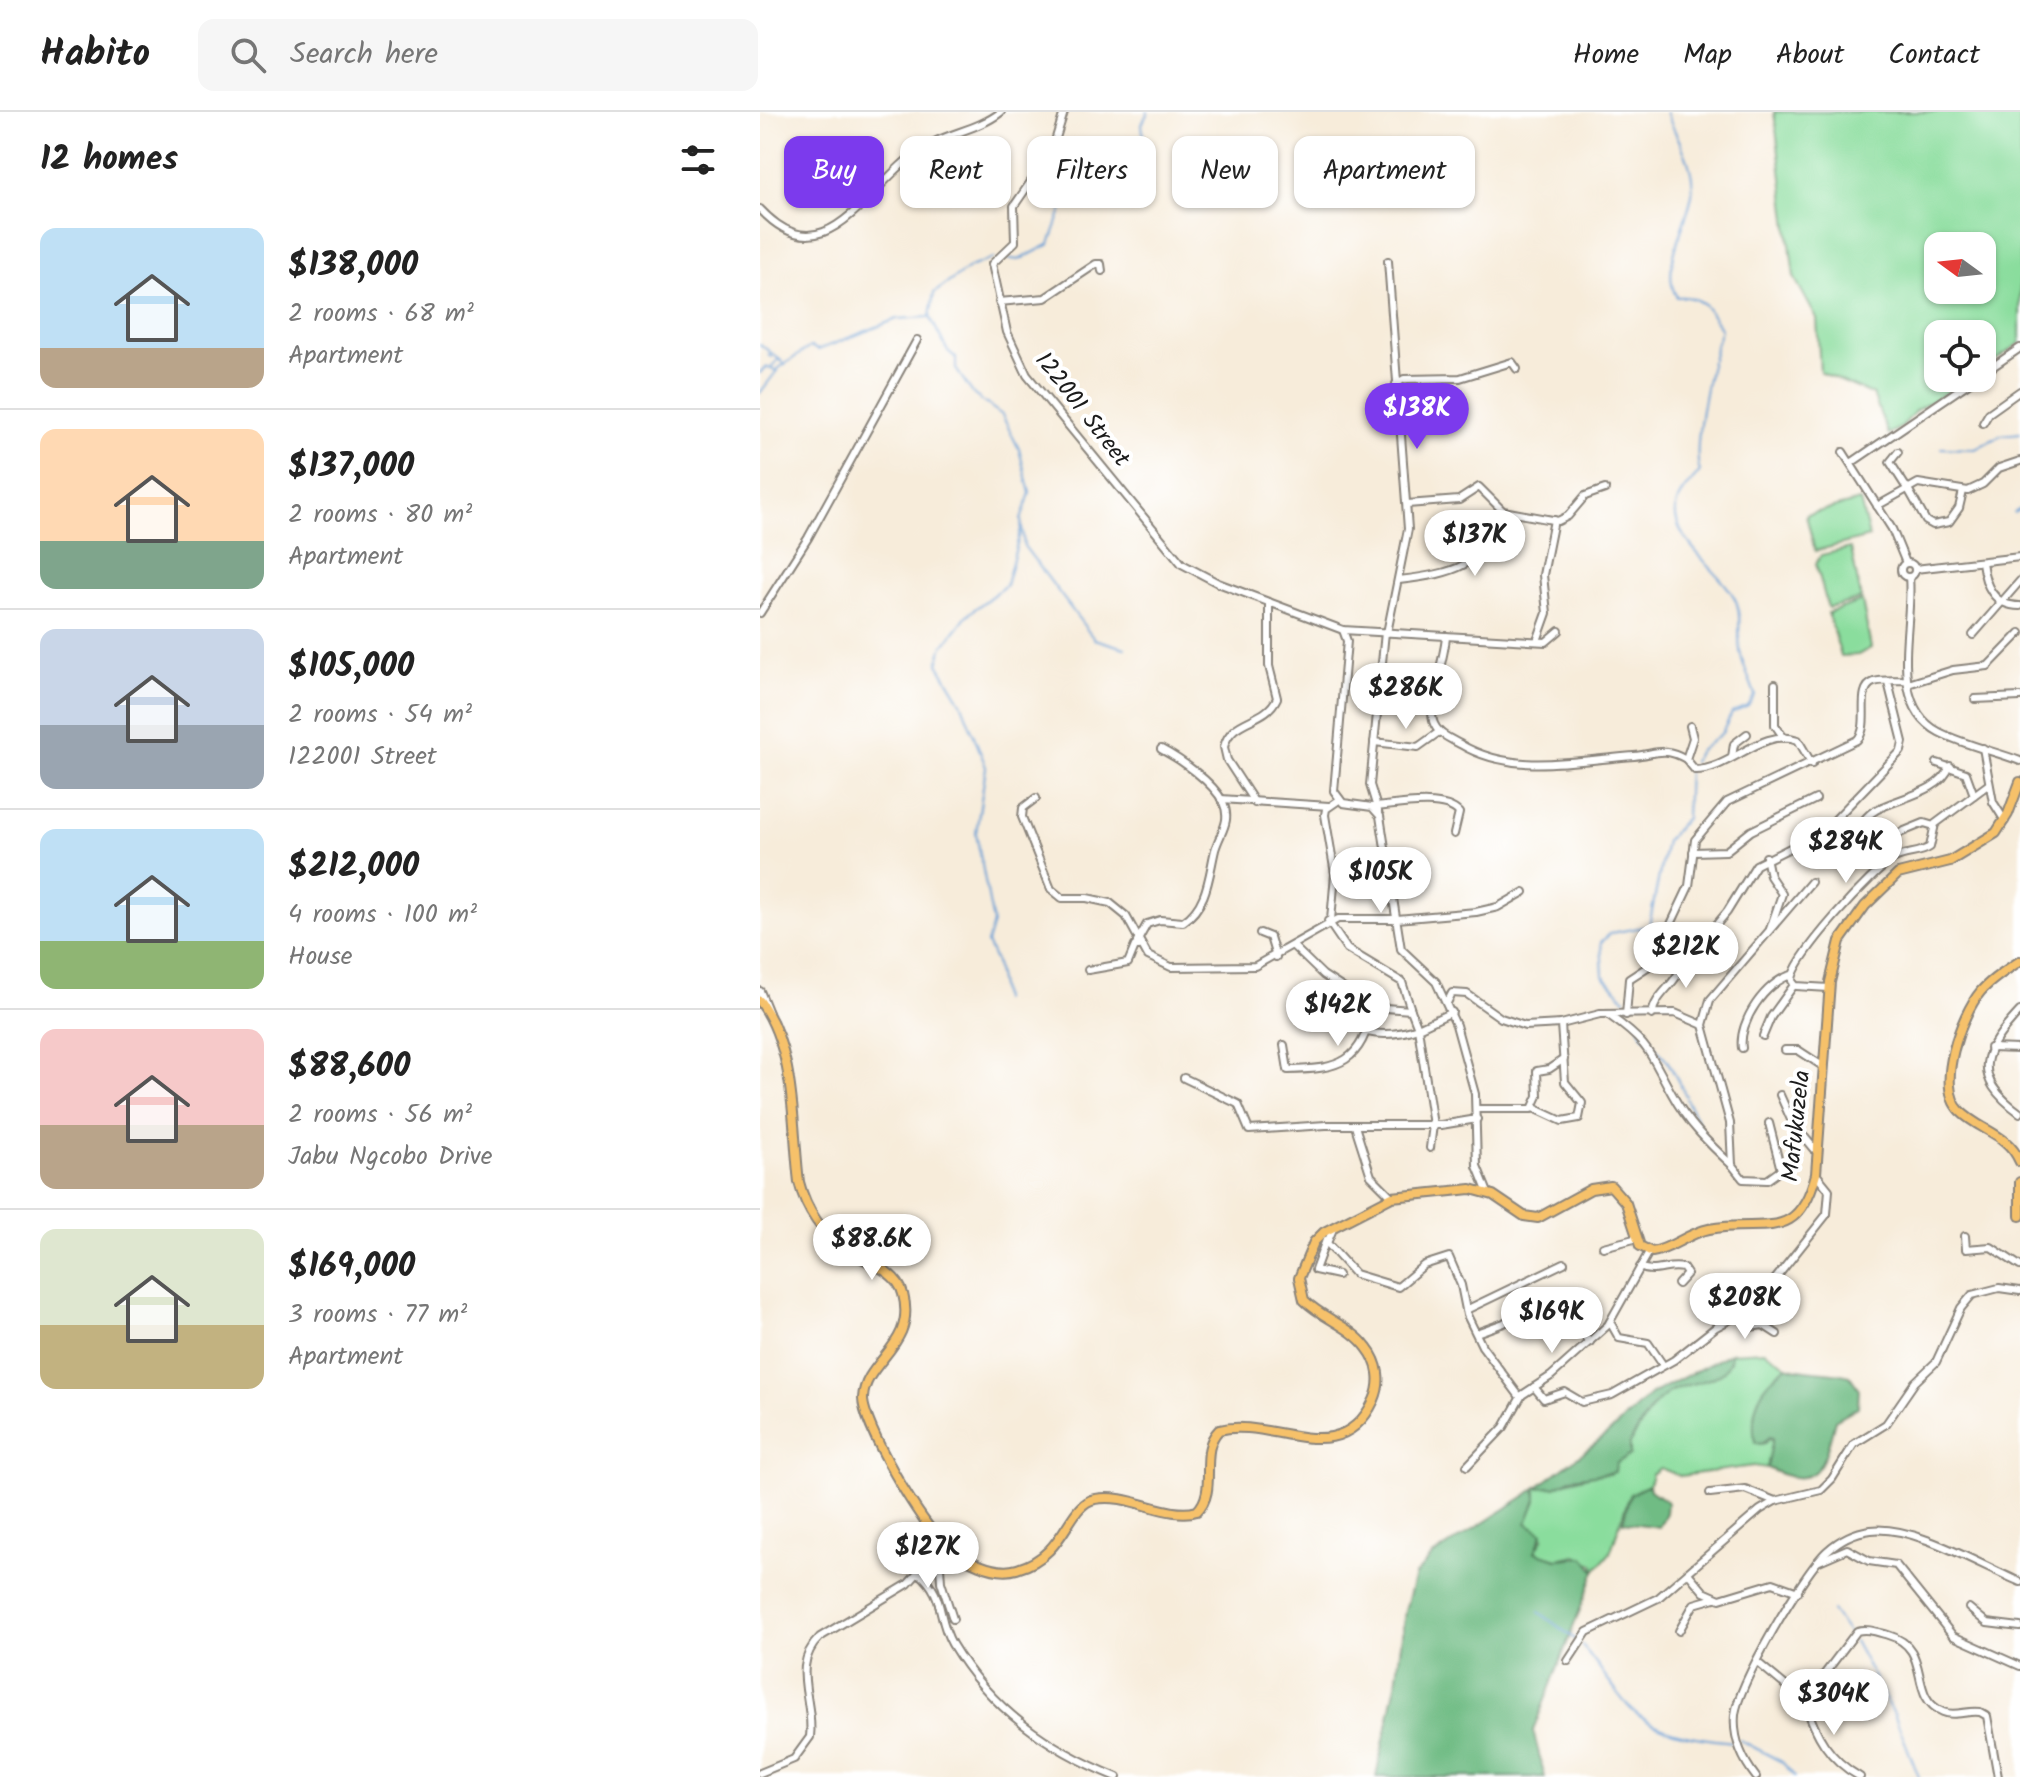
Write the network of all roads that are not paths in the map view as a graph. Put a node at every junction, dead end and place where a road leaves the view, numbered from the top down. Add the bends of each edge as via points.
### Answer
1 (1001, 112) edge
2 (1064, 112) edge
3 (760, 209) edge
4 (1388, 261) dead end
5 (1102, 271) dead end
6 (999, 302) junction
7 (917, 340) dead end
8 (2020, 348) edge
9 (1996, 364) edge
10 (1517, 369) dead end
11 (1395, 388) junction
12 (2020, 391) edge
13 (1955, 392) edge
14 (1983, 423) dead end
15 (1843, 452) dead end
16 (1898, 452) dead end
17 (2020, 461) edge
18 (1851, 463) junction
19 (1907, 487) junction
20 (1605, 489) dead end
21 (1963, 491) junction
22 (1407, 504) junction
23 (1877, 506) junction
24 (1503, 511) junction
25 (1554, 520) junction
26 (2020, 557) edge
27 (1982, 562) junction
28 (1906, 563) junction
29 (1915, 569) junction
30 (1909, 577) junction
31 (1399, 580) junction
32 (2020, 581) edge
33 (1269, 602) junction
34 (2001, 602) junction
35 (2020, 606) edge
36 (760, 613) edge
37 (1343, 630) junction
38 (1559, 631) dead end
39 (1386, 632) junction
40 (2020, 633) edge
41 (1973, 635) dead end
42 (1446, 636) junction
43 (1537, 641) junction
44 (1888, 682) junction
45 (1907, 682) junction
46 (1775, 684) dead end
47 (2020, 697) edge
48 (1975, 699) dead end
49 (1690, 726) dead end
50 (1439, 732) junction
51 (1747, 734) dead end
52 (1784, 738) junction
53 (1374, 742) junction
54 (1983, 748) junction
55 (1161, 749) dead end
56 (1732, 757) junction
57 (1686, 759) junction
58 (2020, 761) edge
59 (1937, 763) dead end
60 (1812, 764) junction
61 (1950, 766) junction
62 (2020, 782) edge
63 (1989, 784) junction
64 (1974, 795) junction
65 (1036, 798) dead end
66 (1221, 799) junction
67 (1816, 799) dead end
68 (1339, 800) junction
69 (1255, 803) junction
70 (1329, 806) junction
71 (1377, 810) junction
72 (2005, 821) junction
73 (1934, 826) junction
74 (1454, 834) dead end
75 (1880, 841) dead end
76 (1693, 852) junction
77 (1766, 857) junction
78 (1837, 858) dead end
79 (1811, 882) dead end
80 (1524, 892) dead end
81 (1397, 919) junction
82 (1330, 921) junction
83 (1770, 929) junction
84 (1260, 933) dead end
85 (1138, 944) junction
86 (1293, 946) junction
87 (1665, 949) junction
88 (1276, 957) junction
89 (1682, 959) junction
90 (2020, 961) edge
91 (1088, 970) dead end
92 (1792, 975) junction
93 (1794, 985) junction
94 (1829, 988) junction
95 (760, 991) edge
96 (760, 1001) edge
97 (1447, 1003) junction
98 (1373, 1007) junction
99 (1411, 1010) junction
100 (2020, 1011) edge
101 (1452, 1012) junction
102 (1608, 1015) junction
103 (1629, 1015) junction
104 (1652, 1015) junction
105 (770, 1016) junction
106 (1561, 1024) junction
107 (1703, 1025) junction
108 (1418, 1028) junction
109 (1367, 1032) junction
110 (1635, 1034) junction
111 (1763, 1036) dead end
112 (1284, 1045) dead end
113 (1742, 1048) dead end
114 (1990, 1048) junction
115 (2020, 1049) edge
116 (1785, 1050) dead end
117 (1564, 1059) junction
118 (1824, 1067) junction
119 (1184, 1078) dead end
120 (1780, 1095) dead end
121 (1534, 1108) junction
122 (1477, 1109) junction
123 (2020, 1113) edge
124 (1477, 1119) junction
125 (1769, 1123) dead end
126 (1433, 1125) junction
127 (1355, 1126) junction
128 (1430, 1148) dead end
129 (1817, 1152) junction
130 (2020, 1162) edge
131 (1732, 1165) junction
132 (1816, 1174) junction
133 (2020, 1182) edge
134 (1488, 1193) junction
135 (1392, 1197) junction
136 (2020, 1216) edge
137 (1336, 1226) junction
138 (1965, 1236) dead end
139 (1638, 1238) junction
140 (1326, 1240) junction
141 (1603, 1247) dead end
142 (1649, 1252) junction
143 (1564, 1263) dead end
144 (2020, 1266) edge
145 (1640, 1267) junction
146 (1338, 1275) dead end
147 (1678, 1284) dead end
148 (2020, 1291) edge
149 (1466, 1310) junction
150 (1740, 1314) junction
151 (1610, 1322) junction
152 (1479, 1332) junction
153 (1777, 1334) dead end
154 (1590, 1342) junction
155 (1663, 1365) junction
156 (1534, 1387) junction
157 (1520, 1397) junction
158 (1467, 1466) dead end
159 (1710, 1493) dead end
160 (1775, 1501) junction
161 (941, 1548) junction
162 (1817, 1562) junction
163 (919, 1573) junction
164 (1688, 1573) junction
165 (2020, 1582) edge
166 (1798, 1592) junction
167 (1715, 1598) junction
168 (1969, 1608) dead end
169 (953, 1619) dead end
170 (2020, 1627) edge
171 (1679, 1631) dead end
172 (1568, 1661) dead end
173 (1757, 1662) junction
174 (2020, 1666) edge
175 (1804, 1701) junction
176 (760, 1773) edge
177 (1117, 1777) edge
178 (1756, 1777) edge
179 (1860, 1777) edge
180 (1998, 1777) edge

1 - 3 street via 917,152 823,234 795,235
2 - 6 street, 122001 Street via 1047,161 1014,206 1015,242 992,264
4 - 11 street
5 - 6 street via 1096,264 1045,298
6 - 33 street, 122001 Street via 1027,375 1182,564
7 - 36 street via 808,538
8 - 9 street
10 - 11 street via 1511,362 1460,378 1404,379
11 - 22 street
12 - 14 street
13 - 18 street
15 - 18 street
16 - 19 street via 1890,462
17 - 21 street
18 - 23 street
19 - 21 street via 1921,483
19 - 21 street via 1933,525 1949,522
19 - 23 street
20 - 25 street via 1585,496 1568,516
22 - 24 street via 1459,500 1479,487
22 - 31 street via 1408,534
23 - 28 street
24 - 25 street
24 - 31 street via 1488,545 1469,565
25 - 43 street via 1543,575 1547,613
26 - 27 street
27 - 29 street
27 - 34 street via 1987,585
28 - 29 street
28 - 30 street via 1901,571
29 - 30 street
30 - 45 street
31 - 39 street
32 - 34 street
33 - 37 street, 122001 Street
33 - 69 street via 1269,666 1277,698 1267,711 1235,727 1224,747
34 - 35 street
34 - 41 street
37 - 39 street, 122001 Street
37 - 68 street via 1347,641 1334,782
38 - 43 street, 122001 Street via 1552,640
39 - 42 street, 122001 Street
39 - 53 street
40 - 45 street via 1988,666
42 - 43 street, 122001 Street
42 - 50 street via 1432,717
44 - 45 street
44 - 60 street via 1868,686 1861,737
44 - 77 street via 1901,751 1824,831
45 - 54 street via 1915,708 1930,726
46 - 52 street via 1775,725
47 - 48 street
49 - 57 street via 1693,738
50 - 53 street via 1418,747
50 - 57 street via 1509,763 1642,755 1659,749
51 - 56 street via 1734,744
52 - 56 street
52 - 60 street via 1798,740
53 - 71 street via 1370,785
54 - 58 street
54 - 63 street
55 - 66 street
56 - 57 street via 1698,770
59 - 61 street
60 - 76 street via 1727,802 1698,835
61 - 64 street via 1966,773
61 - 78 street via 1940,782 1865,818
62 - 72 main road, Mafukuzela
63 - 64 street
63 - 72 street via 1995,808
64 - 73 street
65 - 85 street via 1023,808 1022,817 1051,889 1062,898 1110,903 1126,916
66 - 69 street
66 - 85 street via 1227,822 1197,908 1183,922 1147,924
67 - 76 street via 1751,831 1726,851
68 - 70 street
68 - 71 street
69 - 70 street
70 - 82 street via 1325,815 1335,884
71 - 74 street via 1452,807 1459,813
71 - 81 street
72 - 94 main road, Mafukuzela via 1967,853 1904,870 1884,884 1840,941
73 - 75 street via 1924,823
73 - 92 street via 1930,847 1888,864 1814,939
76 - 87 street via 1689,886 1664,939
77 - 83 street via 1782,894
77 - 89 street via 1753,868 1727,912
79 - 83 street
80 - 81 street via 1486,910
81 - 82 street
81 - 97 street via 1403,954 1430,975
82 - 86 street
82 - 99 street via 1347,949 1402,982
83 - 107 street via 1710,1000
84 - 88 street via 1270,937
85 - 88 street via 1154,962 1171,967 1243,968
85 - 91 street via 1128,963
86 - 88 street
86 - 98 street via 1323,975
87 - 89 street
87 - 103 street via 1629,979
89 - 104 street via 1680,974 1656,999
90 - 130 main road via 1987,984 1968,1010 1949,1085 1960,1111 2007,1141
92 - 93 street
92 - 113 street via 1776,982 1747,1019
93 - 94 street
93 - 111 street
94 - 118 main road, Mafukuzela
95 - 105 street
96 - 105 main road
97 - 101 street
97 - 106 street via 1458,991 1509,1022
98 - 99 street
98 - 109 street
99 - 108 street
100 - 114 street
101 - 108 street
101 - 122 street
102 - 103 street
102 - 106 street
102 - 110 street
103 - 104 street
103 - 110 street
104 - 107 street via 1681,1014
105 - 161 main road via 786,1073 805,1203 836,1241 887,1272 902,1291 905,1312 899,1337 867,1382 863,1406 888,1460
106 - 117 street
107 - 131 street via 1726,1104
108 - 109 street
108 - 126 street
109 - 112 street via 1352,1058 1329,1069 1287,1069
110 - 131 street via 1656,1059 1671,1093 1701,1136
114 - 115 street
114 - 123 street via 1987,1072 1992,1087
116 - 118 street via 1798,1050
117 - 121 street via 1537,1071
117 - 121 street via 1567,1086 1582,1103 1579,1118 1562,1121
118 - 129 main road, Mafukuzela
119 - 127 street via 1238,1104 1249,1130
120 - 129 street via 1792,1122
121 - 122 street
122 - 124 street
124 - 126 street
124 - 134 street via 1477,1166
125 - 131 street via 1779,1174 1767,1180 1743,1179
126 - 127 street
126 - 128 street
127 - 135 street via 1371,1176
129 - 132 main road, Mafukuzela
132 - 142 main road, Mafukuzela via 1805,1206 1784,1223 1705,1229
132 - 150 street via 1830,1196 1821,1225 1759,1301
133 - 136 main road
134 - 135 main road via 1463,1188
134 - 139 main road via 1524,1216 1538,1218 1591,1189 1611,1186 1626,1203
135 - 137 main road
137 - 140 street
137 - 161 main road via 1314,1242 1299,1286 1313,1309 1358,1337 1377,1367 1377,1392 1355,1427 1330,1436 1219,1430 1210,1446 1205,1501 1197,1511 1115,1498 1089,1500 1053,1550 1016,1570 988,1568
138 - 144 street via 1966,1249 1991,1247
139 - 141 street
139 - 142 main road
140 - 146 street via 1315,1270
140 - 149 street via 1355,1274 1398,1287 1424,1265 1449,1257
142 - 145 street
143 - 149 street
145 - 147 street via 1683,1268 1687,1274
145 - 151 street
148 - 160 street via 1999,1288 1972,1295 1936,1362 1915,1382 1890,1420 1854,1444 1821,1490
149 - 152 street
150 - 153 street via 1750,1327 1763,1325
150 - 155 street
151 - 154 street
151 - 155 street via 1619,1338 1648,1343
152 - 154 street via 1504,1323 1525,1306 1541,1319 1569,1322
152 - 157 street via 1488,1355
154 - 156 street
155 - 156 street via 1602,1399 1580,1402 1565,1392 1544,1399
156 - 157 street
157 - 158 street via 1504,1427
159 - 160 street via 1745,1489
160 - 164 street
161 - 163 street
161 - 169 street via 941,1579
162 - 165 street via 1851,1536 1893,1531
162 - 166 street
162 - 174 street via 1847,1549 1869,1561 1897,1565 1953,1636
163 - 176 street via 811,1647 804,1669 810,1737 794,1759
163 - 177 street via 936,1590 952,1643 997,1702 1054,1748
164 - 167 street
164 - 172 street via 1658,1598 1587,1632
166 - 167 street via 1773,1583
166 - 173 street
167 - 171 street via 1694,1604
168 - 170 street via 1987,1623
173 - 175 street
173 - 178 street via 1738,1699 1735,1724 1743,1757
175 - 179 street via 1823,1747
175 - 180 street via 1857,1631 1904,1640 1913,1651 1926,1696 1937,1709 1987,1716

